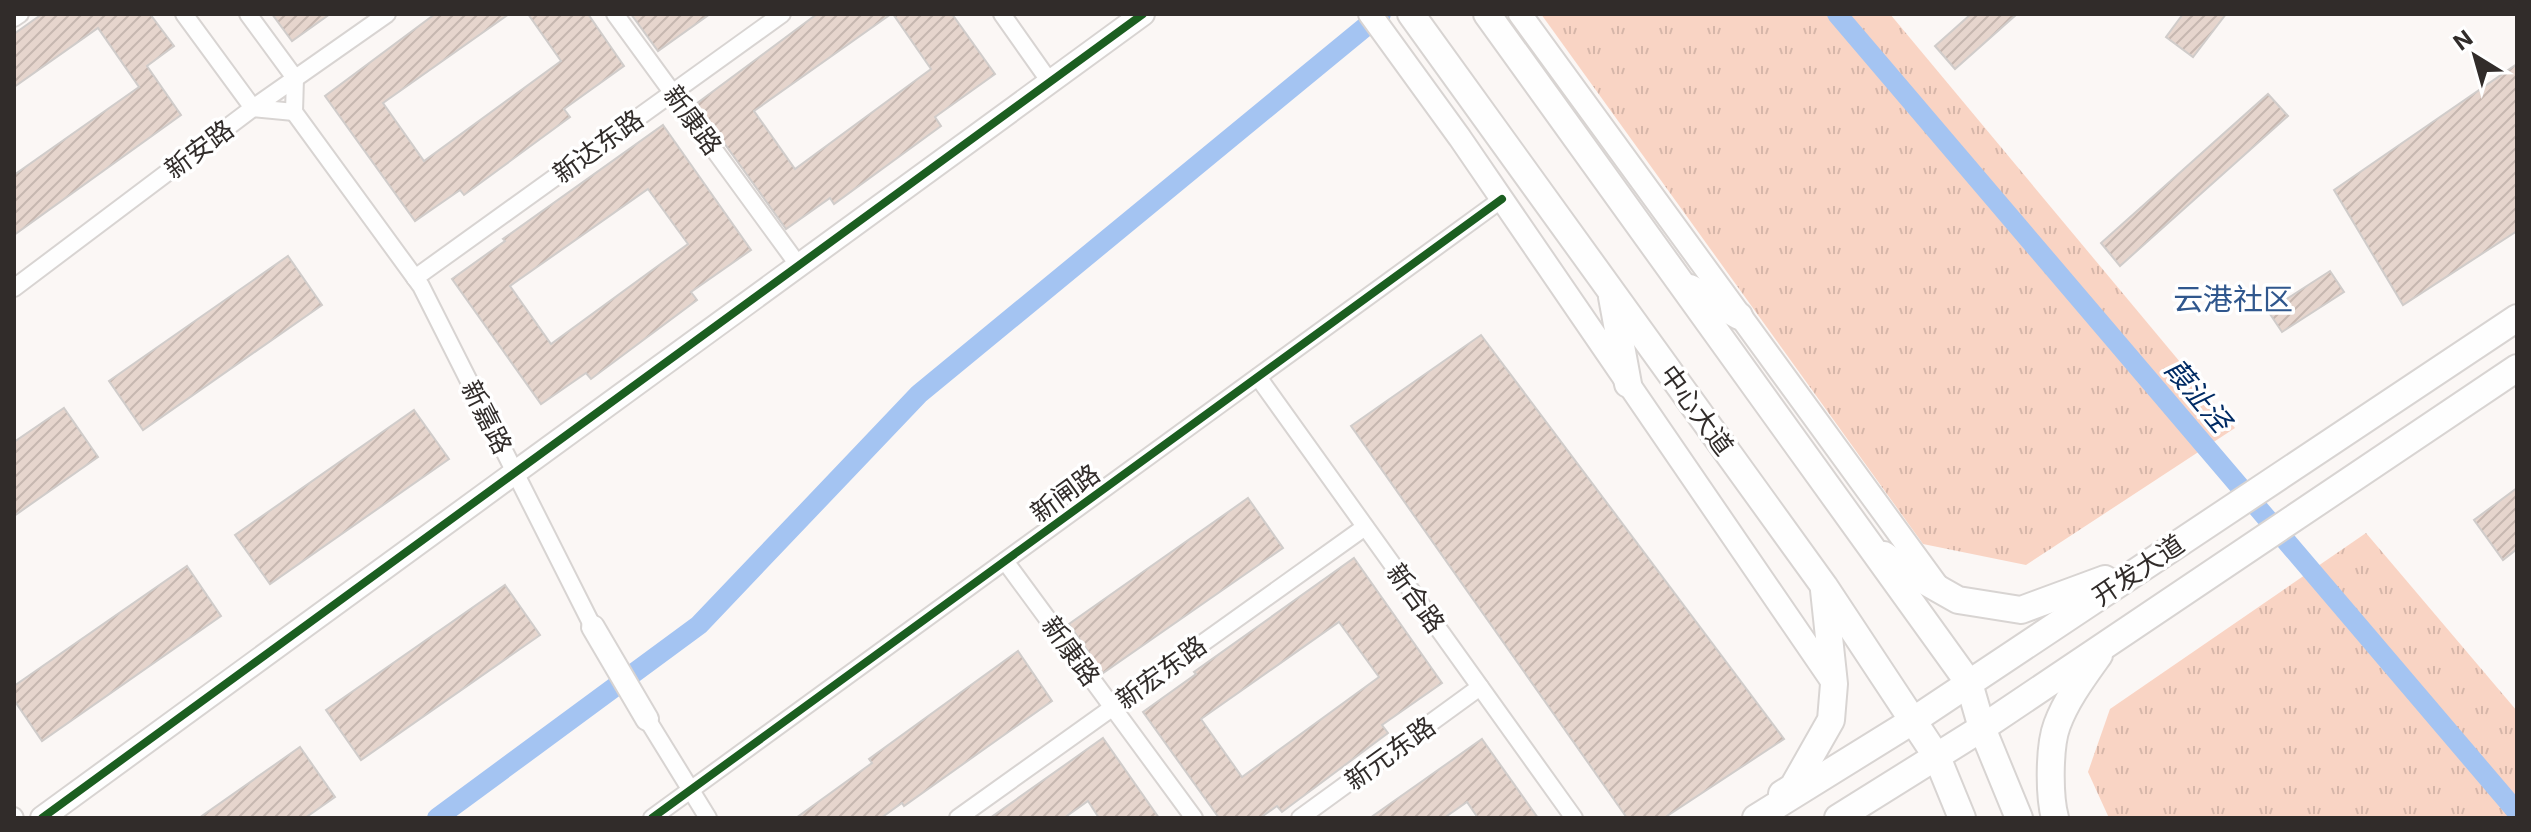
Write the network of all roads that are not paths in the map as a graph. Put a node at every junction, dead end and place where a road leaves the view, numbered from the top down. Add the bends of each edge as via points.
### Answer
1 (20, 14) edge
2 (184, 14) edge
3 (248, 14) edge
4 (387, 14) edge
5 (615, 14) edge
6 (782, 14) edge
7 (1002, 14) edge
8 (1143, 14) edge
9 (1370, 14) edge
10 (1411, 14) edge
11 (1487, 14) edge
12 (1520, 14) edge
13 (14, 18) edge
14 (295, 78) junction
15 (1050, 82) junction
16 (672, 93) junction
17 (253, 108) junction
18 (294, 112) junction
19 (1502, 199) junction
20 (14, 265) edge
21 (799, 266) junction
22 (415, 278) junction
23 (1680, 282) junction
24 (19, 284) edge
25 (1610, 290) junction
26 (1739, 316) junction
27 (2517, 318) edge
28 (2517, 368) edge
29 (1258, 377) junction
30 (1628, 384) junction
31 (514, 473) junction
32 (1365, 527) junction
33 (1867, 542) junction
34 (2153, 560) junction
35 (1005, 561) junction
36 (1824, 586) junction
37 (1941, 591) junction
38 (593, 627) joint
39 (2108, 643) junction
40 (1969, 683) junction
41 (1834, 684) junction
42 (1480, 687) junction
43 (1113, 707) junction
44 (647, 719) joint
45 (1914, 720) junction
46 (1982, 728) junction
47 (1937, 757) junction
48 (690, 792) junction
49 (42, 818) edge
50 (652, 818) edge
51 (708, 818) edge
52 (958, 818) edge
53 (1194, 818) edge
54 (1300, 818) edge
55 (1574, 818) edge
56 (1754, 818) edge
57 (1838, 818) edge
58 (1962, 818) edge
59 (2019, 818) edge
60 (2055, 818) edge

1 - 13 street
2 - 17 street
3 - 14 street
4 - 14 street, 新安路
5 - 16 street, 新康路
6 - 16 street, 新达东路
7 - 15 street
8 - 15 main road
9 - 19 main road
10 - 25 main road, 中心大道
11 - 23 main road
12 - 26 main road
14 - 17 street, 新安路
14 - 18 street
15 - 21 main road
16 - 21 street, 新康路
16 - 22 street, 新达东路
17 - 18 street
17 - 24 street, 新安路
18 - 22 street, 新嘉路
19 - 29 street, 新闸路
19 - 30 main road
20 - 24 street
21 - 31 main road
22 - 31 street, 新嘉路
23 - 26 main road
23 - 33 main road
25 - 30 main road
25 - 36 main road, 中心大道
26 - 37 main road
27 - 34 main road, 开发大道
28 - 39 main road, 开发大道
29 - 32 street, 新合路
29 - 35 street, 新闸路
30 - 41 main road
31 - 38 street, 新嘉路
31 - 49 main road
32 - 42 street, 新合路
32 - 43 street, 新宏东路
33 - 37 main road
33 - 40 main road
34 - 37 main road via 2021,610 1958,600
34 - 40 main road, 开发大道
35 - 43 street, 新康路
35 - 48 street, 新闸路
36 - 41 main road
36 - 45 main road, 中心大道
38 - 44 main road, 新嘉路
39 - 46 main road, 开发大道
39 - 60 main road via 2056,727 2049,797
40 - 45 main road, 开发大道
40 - 46 main road
41 - 56 main road via 1831,720 1793,787
42 - 54 street, 新元东路
42 - 55 street, 新合路
43 - 52 street, 新宏东路
43 - 53 street, 新康路
44 - 48 street, 新嘉路
45 - 47 main road, 中心大道
45 - 56 main road, 开发大道
46 - 47 main road, 开发大道
46 - 59 main road
47 - 57 main road, 开发大道
47 - 58 main road, 中心大道
48 - 50 street, 新闸路
48 - 51 street, 新嘉路

